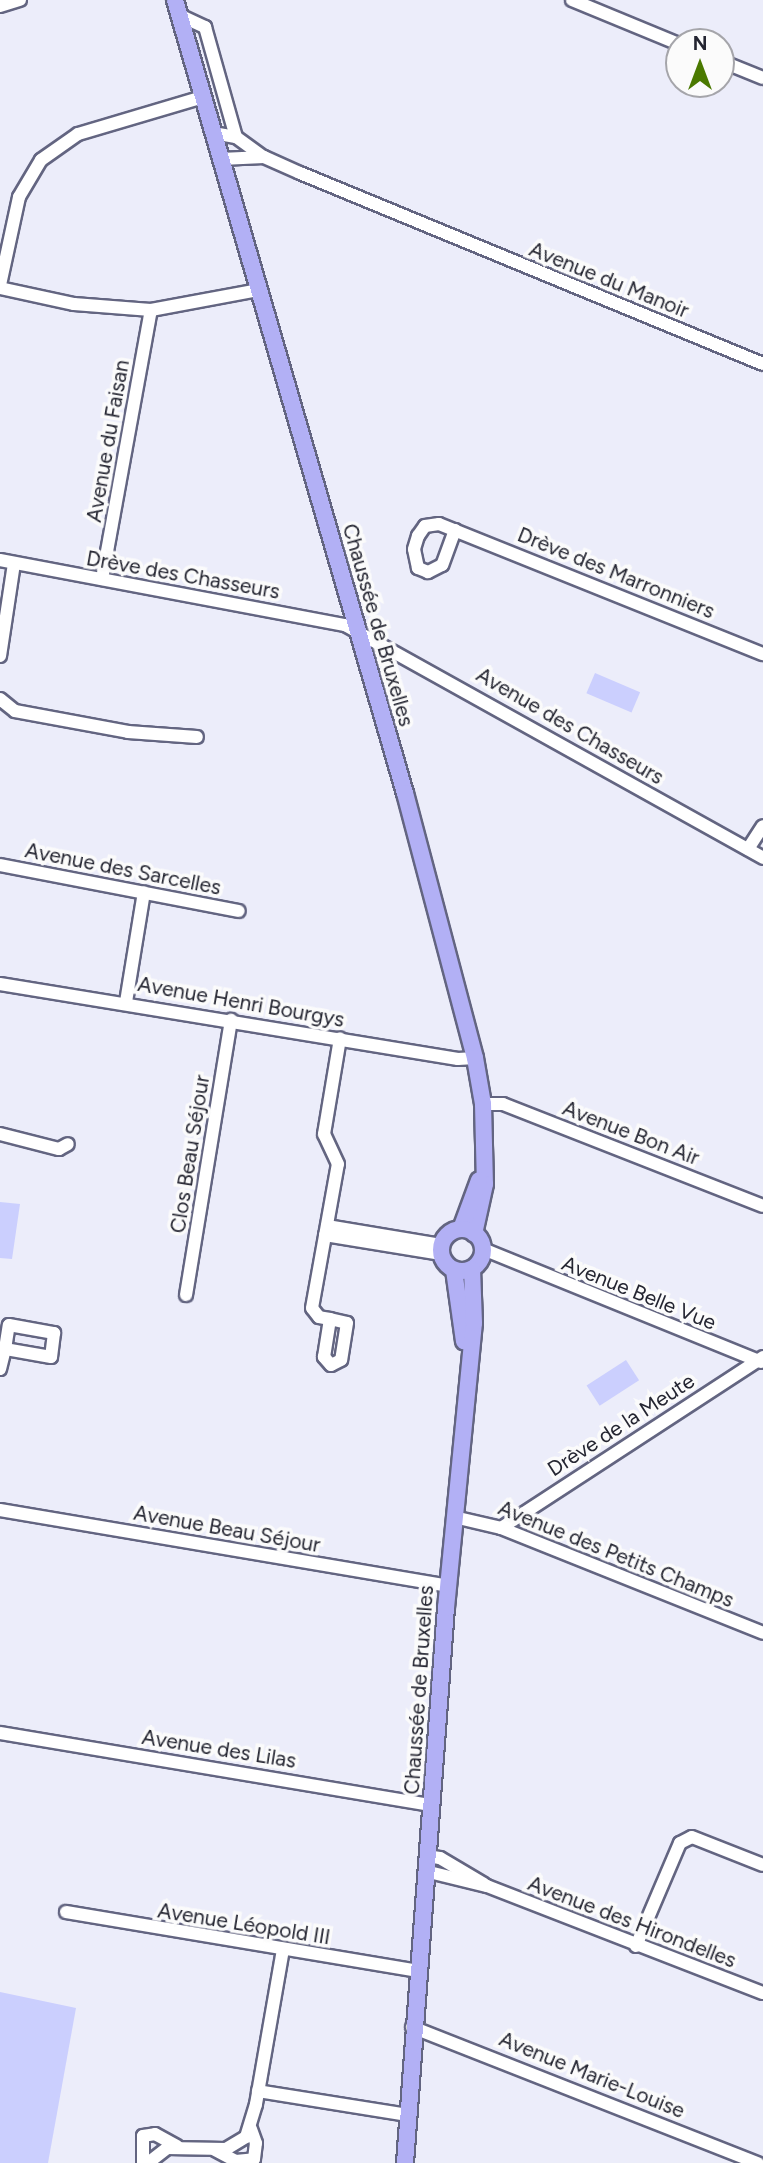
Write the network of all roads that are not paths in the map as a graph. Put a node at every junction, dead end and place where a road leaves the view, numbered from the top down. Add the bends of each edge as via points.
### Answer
1 (20, 0) edge
2 (572, 0) edge
3 (0, 6) edge
4 (177, 8) edge
5 (665, 38) edge
6 (735, 67) edge
7 (763, 78) edge
8 (203, 97) junction
9 (213, 133) junction
10 (236, 137) junction
11 (264, 157) junction
12 (221, 159) junction
13 (0, 286) edge
14 (259, 290) junction
15 (151, 310) junction
16 (763, 364) edge
17 (455, 530) dead end
18 (0, 560) edge
19 (14, 563) junction
20 (102, 579) junction
21 (358, 631) junction
22 (763, 654) edge
23 (0, 656) edge
24 (0, 699) edge
25 (197, 737) dead end
26 (763, 826) edge
27 (748, 849) junction
28 (763, 858) edge
29 (0, 864) edge
30 (144, 892) junction
31 (239, 911) dead end
32 (0, 984) edge
33 (126, 1002) junction
34 (231, 1020) junction
35 (340, 1038) junction
36 (475, 1058) junction
37 (483, 1104) junction
38 (0, 1134) edge
39 (68, 1144) dead end
40 (763, 1206) edge
41 (326, 1231) junction
42 (468, 1231) junction
43 (441, 1249) junction
44 (479, 1258) junction
45 (454, 1270) junction
46 (186, 1295) dead end
47 (330, 1320) dead end
48 (5, 1349) dead end
49 (468, 1357) junction
50 (761, 1360) edge
51 (0, 1370) edge
52 (0, 1510) edge
53 (454, 1517) junction
54 (501, 1528) junction
55 (448, 1586) junction
56 (763, 1633) edge
57 (0, 1732) edge
58 (431, 1805) junction
59 (426, 1864) junction
60 (763, 1865) edge
61 (66, 1912) dead end
62 (636, 1946) junction
63 (283, 1949) junction
64 (417, 1971) junction
65 (763, 1993) edge
66 (412, 2027) junction
67 (258, 2091) junction
68 (404, 2115) junction
69 (251, 2129) junction
70 (177, 2146) junction
71 (215, 2150) junction
72 (146, 2163) edge
73 (394, 2163) edge
74 (405, 2163) edge
75 (758, 2163) edge

1 - 3 street
2 - 5 street
4 - 8 main road, Chaussée de Bruxelles
4 - 10 street via 205,27
6 - 7 street
8 - 9 main road, Chaussée de Bruxelles
8 - 13 street via 78,134 41,160 19,197
9 - 10 street
9 - 12 main road, Chaussée de Bruxelles
10 - 11 street
11 - 12 street
11 - 16 street, Avenue du Manoir
12 - 14 main road, Chaussée de Bruxelles
13 - 15 street via 74,304
14 - 15 street
14 - 21 main road, Chaussée de Bruxelles
15 - 20 street, Avenue du Faisan
17 - 22 street, Drève des Marronniers
18 - 19 street, Drève des Chasseurs
19 - 20 street, Drève des Chasseurs
19 - 23 street
20 - 21 street, Drève des Chasseurs via 330,621
21 - 27 street, Avenue des Chasseurs
21 - 36 main road, Chaussée de Bruxelles
24 - 25 street via 15,711 128,733
26 - 27 street
27 - 28 street, Avenue des Chasseurs
29 - 30 street, Avenue des Sarcelles
30 - 31 street, Avenue des Sarcelles
30 - 33 street
32 - 33 street, Avenue Henri Bourgys
33 - 34 street, Avenue Henri Bourgys
34 - 35 street, Avenue Henri Bourgys
34 - 46 street, Clos Beau Séjour
35 - 36 street, Avenue Henri Bourgys
35 - 41 street via 324,1134 338,1164
36 - 37 main road, Chaussée de Bruxelles
37 - 40 street, Avenue Bon Air via 503,1104
37 - 42 main road, Chaussée de Bruxelles via 483,1203
38 - 39 street via 59,1149
41 - 43 street
41 - 47 street via 312,1308 319,1317
42 - 43 main road
42 - 44 main road, Chaussée de Bruxelles
43 - 45 main road, Chaussée de Bruxelles
44 - 45 main road
44 - 49 main road, Chaussée de Bruxelles
44 - 50 street, Avenue Belle Vue via 501,1258
45 - 49 main road, Chaussée de Bruxelles
48 - 51 street
49 - 53 main road, Chaussée de Bruxelles
50 - 54 street, Drève de la Meute
52 - 55 street, Avenue Beau Séjour
53 - 54 street, Avenue des Petits Champs
53 - 55 main road, Chaussée de Bruxelles
54 - 56 street, Avenue des Petits Champs
55 - 58 main road, Chaussée de Bruxelles
57 - 58 street, Avenue des Lilas
58 - 59 main road, Chaussée de Bruxelles
59 - 62 street, Avenue des Hirondelles
59 - 64 main road, Chaussée de Bruxelles
60 - 62 street via 692,1837 680,1843
61 - 63 street, Avenue Léopold III
62 - 65 street, Avenue des Hirondelles
63 - 64 street, Avenue Léopold III
63 - 67 street
64 - 66 main road, Chaussée de Bruxelles
66 - 68 main road, Chaussée de Bruxelles via 405,2041
66 - 75 street, Avenue Marie-Louise
67 - 68 street
67 - 69 street
68 - 73 main road, Chaussée de Bruxelles
68 - 74 main road, Chaussée de Bruxelles
69 - 71 street via 237,2145
69 - 71 street via 256,2143 254,2159 236,2161
70 - 71 street
70 - 72 street via 158,2151
70 - 72 street via 155,2134 143,2136

